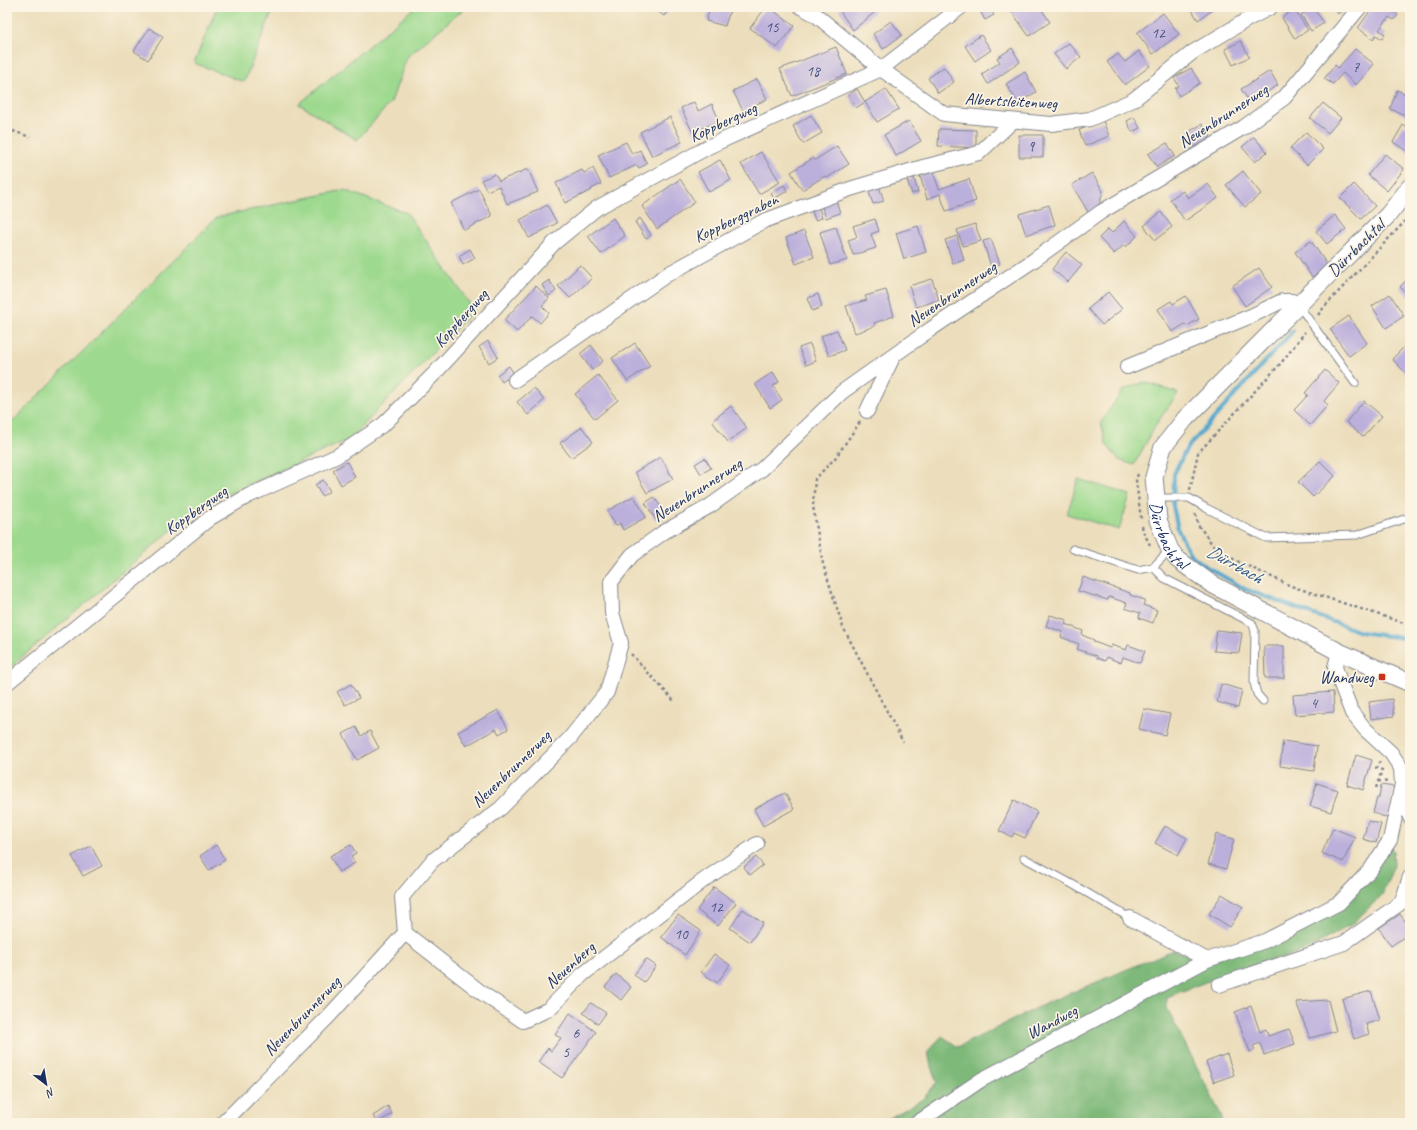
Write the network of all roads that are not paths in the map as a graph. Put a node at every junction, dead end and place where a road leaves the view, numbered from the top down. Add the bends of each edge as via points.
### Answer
1 (801, 7) edge
2 (961, 7) edge
3 (1271, 7) edge
4 (1360, 7) edge
5 (881, 69) junction
6 (1013, 121) junction
7 (1410, 187) edge
8 (1299, 306) junction
9 (893, 356) junction
10 (1127, 367) dead end
11 (515, 380) dead end
12 (1355, 383) dead end
13 (867, 411) road end
14 (1163, 498) junction
15 (1410, 518) edge
16 (1073, 549) dead end
17 (1170, 550) junction
18 (1153, 568) junction
19 (1339, 652) junction
20 (7, 683) edge
21 (1410, 683) edge
22 (1263, 701) dead end
23 (1402, 784) junction
24 (1410, 817) edge
25 (757, 844) dead end
26 (1024, 858) dead end
27 (1410, 877) edge
28 (1130, 918) joint
29 (405, 933) junction
30 (1207, 960) junction
31 (1219, 985) dead end
32 (223, 1123) edge
33 (917, 1123) edge

1 - 5 street, Albertsleitenweg via 816,15
2 - 5 street, Koppbergweg
3 - 6 street, Albertsleitenweg via 1193,52 1133,100 1090,119 1051,124
4 - 9 street, Neuenbrunnerweg via 1284,98 1244,127 1101,212
5 - 6 street, Albertsleitenweg via 944,114
5 - 20 street, Koppbergweg via 710,146 597,208 554,243 435,373 384,424 337,456 248,496 210,518
6 - 11 street, Koppberggraben via 979,153 850,189 764,221 668,274
7 - 8 street, Dürrbachtal via 1388,215
8 - 10 street via 1292,301 1282,301
8 - 12 lane
8 - 14 street, Dürrbachtal via 1185,420 1163,447 1154,477
9 - 13 street
9 - 29 street, Neuenbrunnerweg via 842,392 762,469 710,506 664,532 632,555 611,582 612,613 621,643 606,692 570,738 501,808 432,861 402,897
14 - 15 lane via 1187,498 1266,538 1358,535
14 - 17 street, Dürrbachtal via 1158,520
16 - 18 lane via 1138,570
17 - 18 lane
17 - 19 street, Dürrbachtal via 1210,583
18 - 22 lane via 1164,578 1252,623 1255,631 1254,683 1257,694
19 - 21 street, Dürrbachtal
19 - 23 street, Wandweg via 1335,667 1352,713 1391,754 1400,768
23 - 24 street, Wandweg
23 - 30 street, Wandweg via 1390,840 1371,869 1339,903 1265,941
25 - 29 street, Neuenberg via 704,880 582,975 549,1009 523,1020 482,993
26 - 28 lane
27 - 31 street via 1402,902 1344,943
28 - 30 street
29 - 32 street, Neuenbrunnerweg via 329,1016
30 - 33 street, Wandweg via 981,1080

